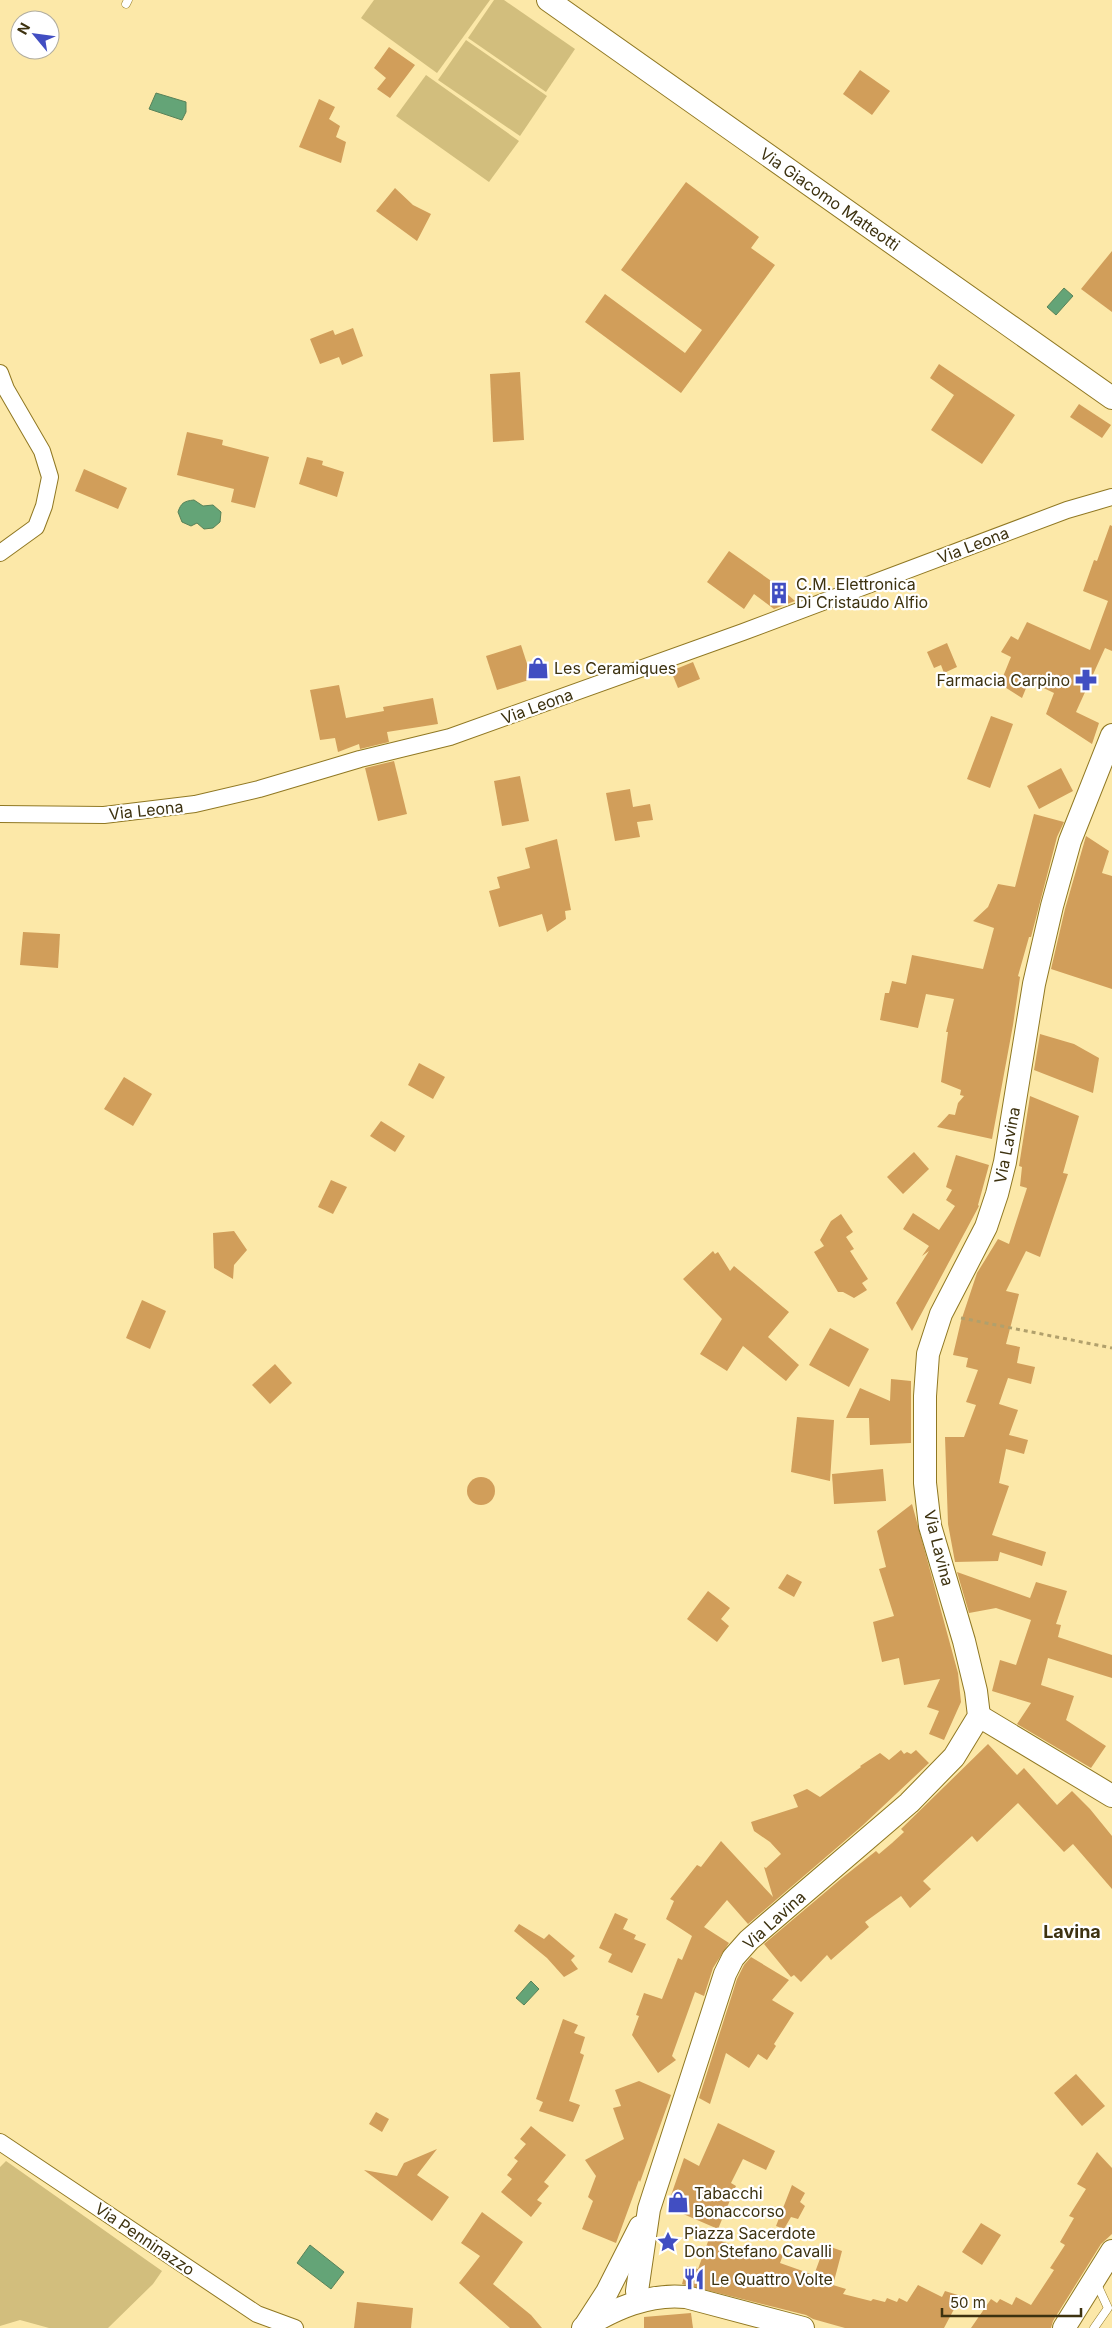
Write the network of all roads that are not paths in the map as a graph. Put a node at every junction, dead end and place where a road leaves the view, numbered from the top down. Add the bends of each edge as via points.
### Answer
1 (548, 0) edge
2 (0, 373) edge
3 (1112, 398) edge
4 (1112, 497) edge
5 (0, 553) edge
6 (1112, 735) edge
7 (0, 814) edge
8 (979, 1716) junction
9 (1112, 1796) edge
10 (0, 2142) edge
11 (649, 2209) junction
12 (1112, 2251) edge
13 (1094, 2279) junction
14 (639, 2301) junction
15 (584, 2327) edge
16 (295, 2328) edge
17 (803, 2328) edge
18 (1064, 2328) edge
19 (1094, 2328) edge

1 - 3 street, Via Giacomo Matteotti
2 - 5 street via 6,390 42,452 50,477 36,527
4 - 7 street, Via Leona via 1067,510 744,632 450,737 195,804 104,815
6 - 8 street, Via Lavina via 1070,841 1052,906 1034,984 997,1194 986,1227 941,1314 928,1354 925,1483 930,1526 964,1641
8 - 9 street
8 - 11 street, Via Lavina via 954,1757 909,1803 749,1940 733,1958 725,1974
10 - 16 street, Via Penninazzo via 257,2314
11 - 14 street, Via Lavina via 637,2291
11 - 15 street, Via Lavina via 608,2292
12 - 13 street
13 - 18 street
13 - 19 lane via 1108,2308
14 - 15 street, Via Lavina
14 - 17 street, Via Lavina via 668,2295 686,2297

